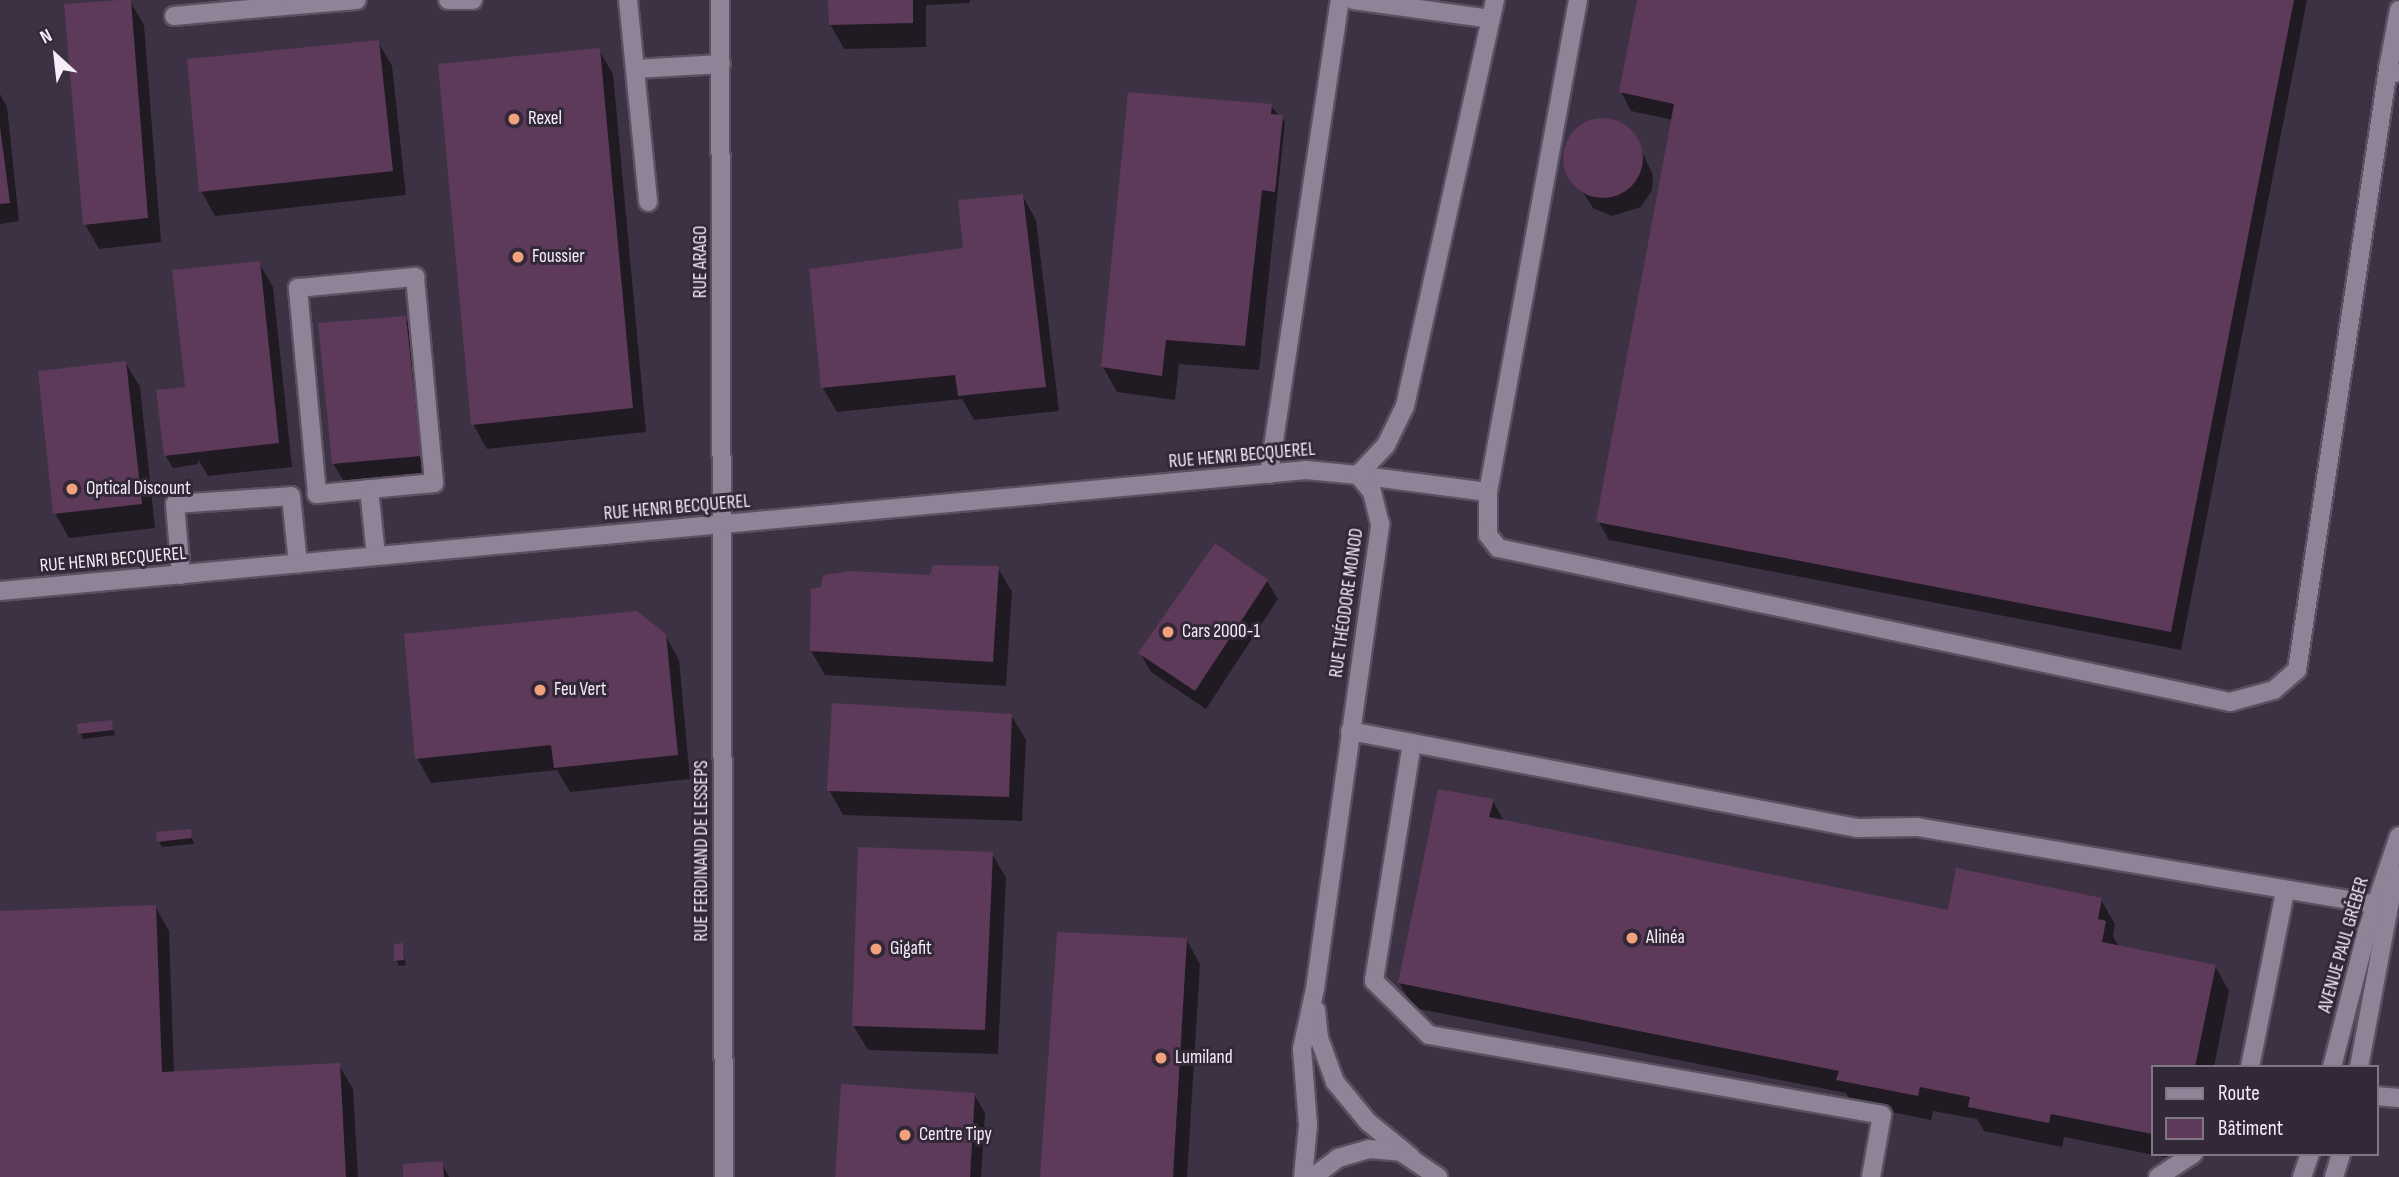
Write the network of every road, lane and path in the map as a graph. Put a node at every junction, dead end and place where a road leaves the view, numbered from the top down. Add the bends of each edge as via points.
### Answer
1 (357, 0) edge
2 (448, 0) edge
3 (473, 0) edge
4 (628, 0) edge
5 (720, 0) edge
6 (1340, 0) edge
7 (1353, 0) edge
8 (1495, 0) edge
9 (1578, 0) edge
10 (273, 4) edge
11 (2399, 10) edge
12 (174, 16) dead end
13 (1491, 19) junction
14 (721, 64) junction
15 (636, 69) junction
16 (2393, 72) edge
17 (648, 202) dead end
18 (1269, 474) junction
19 (1358, 475) junction
20 (369, 489) junction
21 (1488, 492) junction
22 (722, 524) junction
23 (376, 556) junction
24 (298, 564) junction
25 (181, 575) junction
26 (0, 592) edge
27 (1350, 732) junction
28 (1412, 743) junction
29 (2399, 836) edge
30 (2399, 846) edge
31 (2286, 892) junction
32 (2382, 907) junction
33 (1315, 989) junction
34 (2249, 1065) edge
35 (2333, 1065) edge
36 (2359, 1065) edge
37 (2378, 1096) edge
38 (2399, 1098) edge
39 (2190, 1156) edge
40 (2309, 1156) edge
41 (2340, 1156) edge
42 (1411, 1157) junction
43 (724, 1177) edge
44 (1304, 1177) edge
45 (1313, 1177) edge
46 (1438, 1177) edge
47 (1871, 1177) edge
48 (2158, 1177) edge
49 (2302, 1177) edge
50 (2334, 1177) edge

1 - 10 street
2 - 3 street
4 - 15 street
5 - 14 street, RUE ARAGO
6 - 18 street
7 - 13 street
8 - 13 street
9 - 21 street
10 - 12 street
11 - 16 street
13 - 19 street via 1405,407 1386,445
14 - 15 street
14 - 22 street, RUE ARAGO
15 - 17 street
16 - 21 street via 2297,670 2274,690 2230,702 1498,548 1488,535
18 - 19 street, RUE HENRI BECQUEREL via 1326,470
18 - 22 street, RUE HENRI BECQUEREL
19 - 21 street, RUE HENRI BECQUEREL
19 - 27 street, RUE THÉODORE MONOD via 1372,492 1380,524
20 - 20 street via 317,494 298,288 415,277 434,483
20 - 23 street
22 - 23 street, RUE HENRI BECQUEREL
22 - 43 street, RUE FERDINAND DE LESSEPS
23 - 24 street, RUE HENRI BECQUEREL
24 - 25 street, RUE HENRI BECQUEREL
24 - 25 street via 291,496 175,504
25 - 26 street, RUE HENRI BECQUEREL
27 - 28 street
27 - 33 street, RUE THÉODORE MONOD
28 - 31 street via 1857,828 1917,827
28 - 47 street via 1374,981 1429,1035 1882,1115
29 - 32 street, AVENUE PAUL GRÉBER
30 - 32 street, AVENUE PAUL GRÉBER
31 - 32 street
31 - 34 street
32 - 35 street, AVENUE PAUL GRÉBER
32 - 36 street, AVENUE PAUL GRÉBER
33 - 42 street, RUE THÉODORE MONOD via 1319,1038 1335,1082 1368,1122
33 - 44 street, RUE THÉODORE MONOD via 1302,1049 1308,1125
37 - 38 street
39 - 48 street
40 - 49 street
41 - 50 street
42 - 45 street via 1390,1150 1358,1150 1329,1163
42 - 46 street, RUE THÉODORE MONOD

